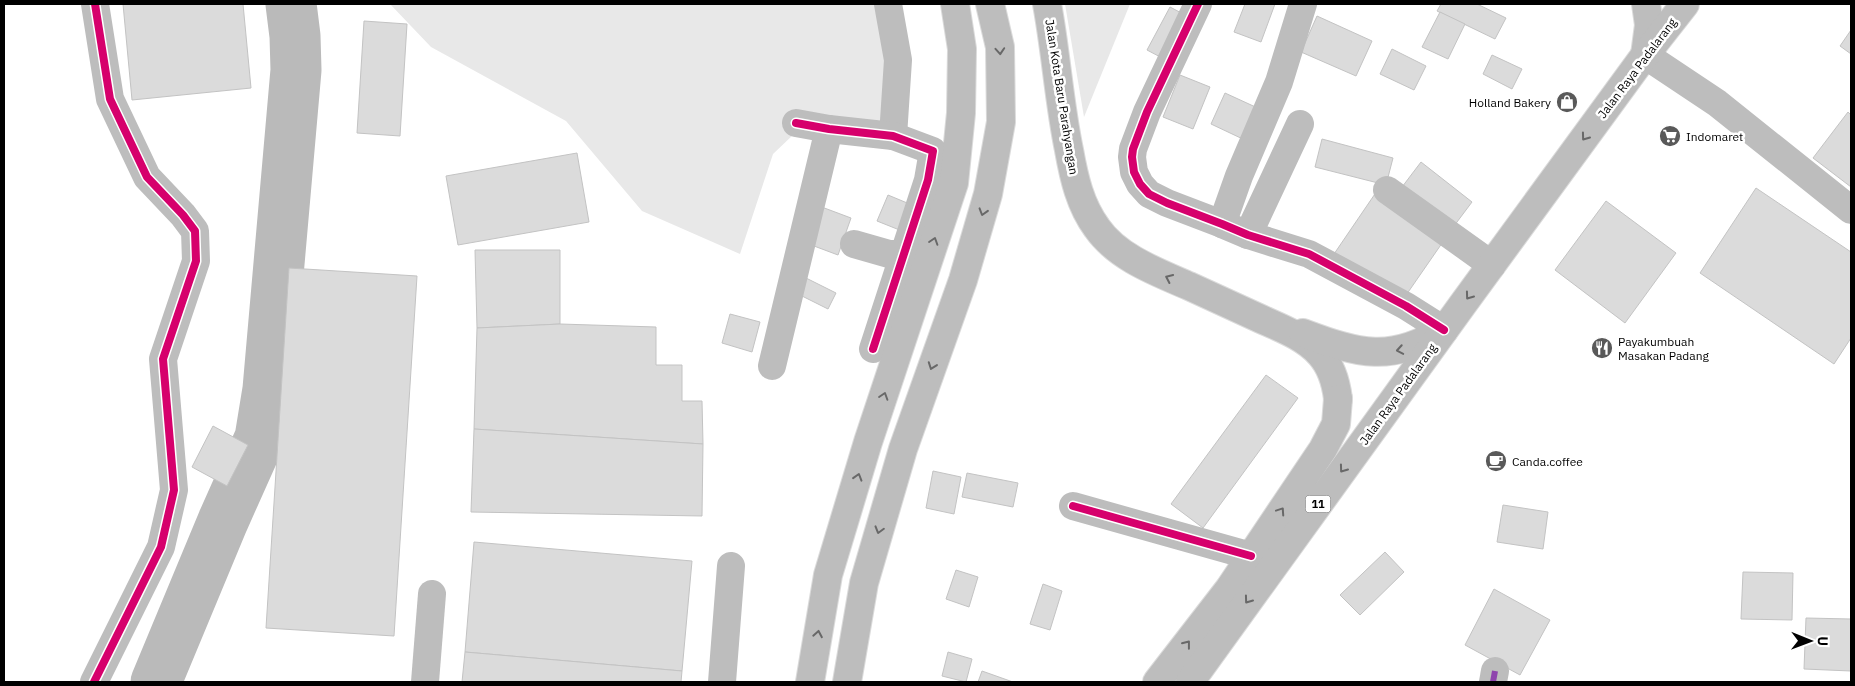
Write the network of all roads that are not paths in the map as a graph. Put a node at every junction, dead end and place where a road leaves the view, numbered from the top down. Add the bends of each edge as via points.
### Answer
1 (95, 4) edge
2 (888, 4) edge
3 (954, 4) edge
4 (990, 4) edge
5 (1047, 4) edge
6 (1198, 4) edge
7 (1303, 4) edge
8 (1646, 4) edge
9 (1683, 6) edge
10 (1645, 55) junction
11 (796, 122) dead end
12 (1300, 124) dead end
13 (829, 129) junction
14 (893, 136) junction
15 (1386, 190) dead end
16 (1851, 210) edge
17 (1222, 224) junction
18 (1248, 235) junction
19 (854, 244) dead end
20 (904, 254) junction
21 (1492, 265) junction
22 (1214, 298) junction
23 (1444, 330) junction
24 (873, 349) dead end
25 (772, 366) dead end
26 (1073, 506) dead end
27 (1251, 556) junction
28 (731, 566) dead end
29 (432, 594) dead end
30 (1191, 681) edge
31 (94, 682) edge
32 (425, 682) edge
33 (722, 682) edge
34 (810, 682) edge
35 (847, 682) edge
36 (1157, 682) edge

1 - 31 main road via 110,99 147,177 195,231 196,261 163,359 174,490 161,547
2 - 14 main road via 898,60
34 -> 3 main road via 828,576 868,442 954,182 962,113 962,49
4 -> 35 main road via 1000,47 1001,122 988,194 963,280 903,449 864,583
22 -> 5 main road, Jalan Kota Baru Parahyangan via 1128,256 1107,240 1084,208 1068,148
6 - 17 main road via 1147,112 1132,157 1134,172 1149,194
7 - 17 main road via 1279,82
8 - 10 main road via 1649,25
9 - 10 main road, Jalan Raya Padalarang / 11
10 - 16 main road via 1716,103
10 -> 21 main road, Jalan Raya Padalarang / 11
11 - 13 main road
12 - 18 main road
13 - 14 main road
13 - 25 main road
14 - 20 main road via 933,151 928,180
15 - 21 main road
17 - 18 main road
18 - 23 main road via 1309,254
19 - 20 main road via 889,254
20 - 24 main road
21 -> 23 main road, Jalan Raya Padalarang / 11
23 -> 22 main road, Jalan Kota Baru Parahyangan via 1409,348 1368,352 1321,340
27 -> 22 main road, Jalan Kota Baru Parahyangan via 1329,440 1336,424 1338,399 1332,372 1316,349 1286,330
23 -> 30 main road, Jalan Raya Padalarang / 11
26 - 27 main road
36 -> 27 main road
28 - 33 main road
29 - 32 main road

